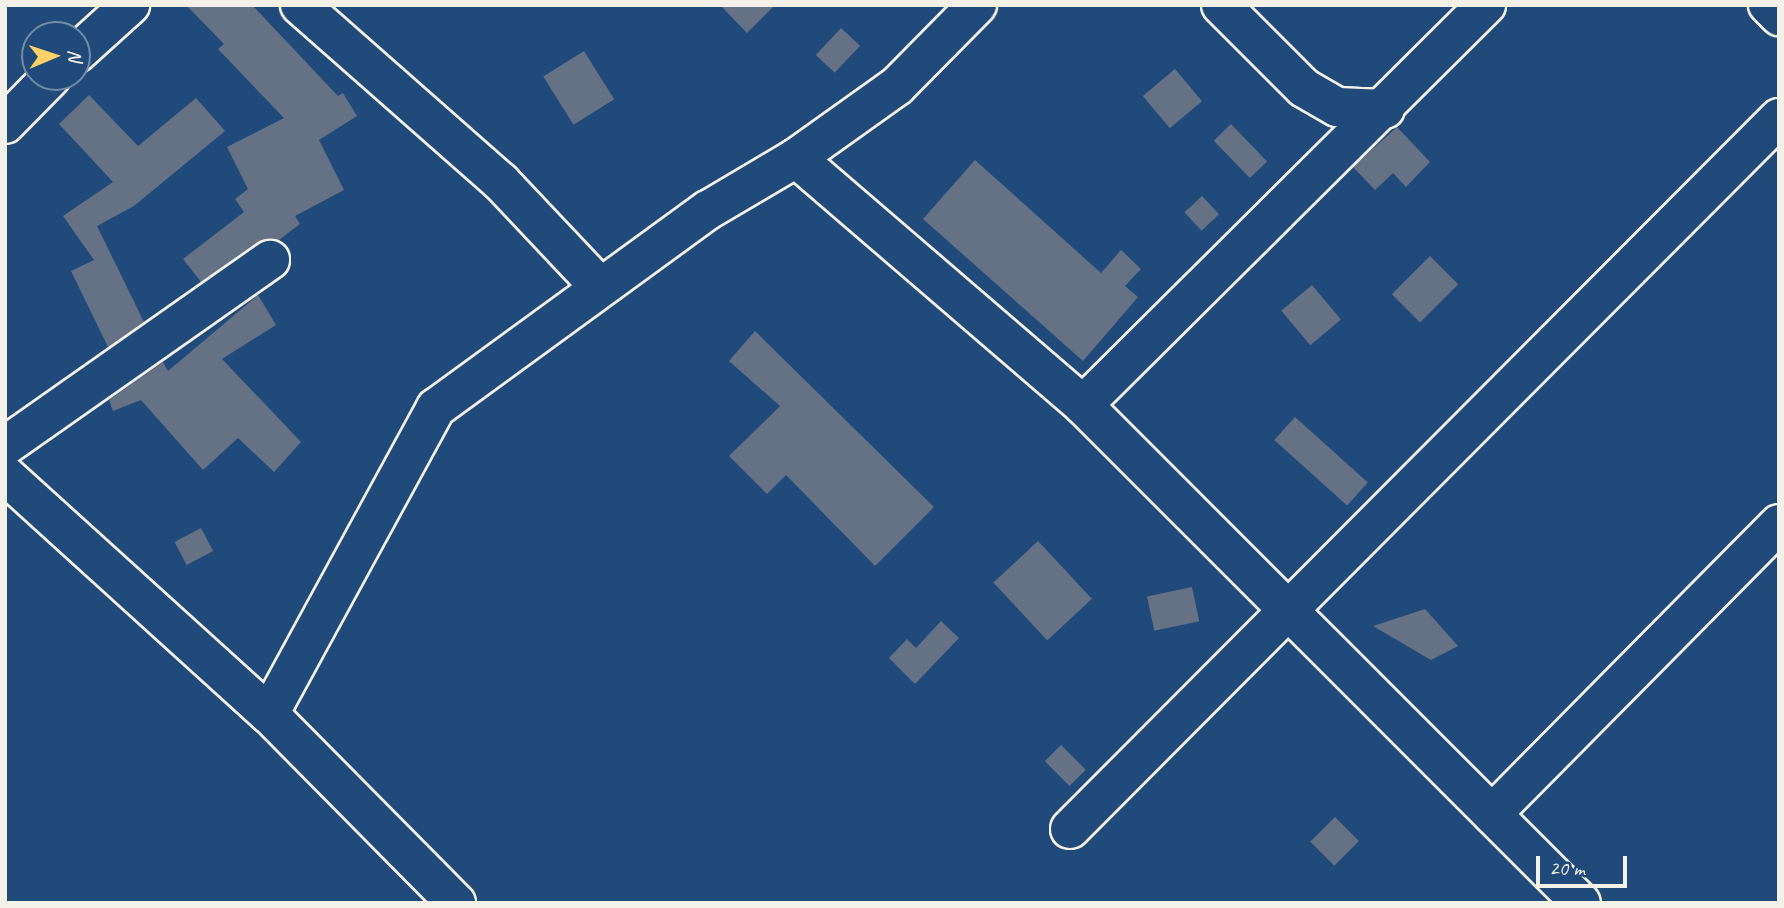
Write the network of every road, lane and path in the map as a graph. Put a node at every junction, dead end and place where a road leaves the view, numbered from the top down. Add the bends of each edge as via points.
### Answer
1 (130, 5) edge
2 (300, 5) edge
3 (977, 5) edge
4 (1221, 5) edge
5 (1486, 5) edge
6 (1768, 5) edge
7 (1779, 16) edge
8 (91, 40) edge
9 (37, 91) edge
10 (1385, 108) junction
11 (1779, 118) edge
12 (5, 124) edge
13 (796, 158) junction
14 (270, 260) dead end
15 (600, 287) junction
16 (1083, 405) junction
17 (5, 446) edge
18 (5, 475) edge
19 (1779, 524) edge
20 (1288, 610) junction
21 (269, 714) junction
22 (1493, 814) junction
23 (1070, 829) dead end
24 (456, 903) edge
25 (1581, 903) edge

1 - 8 street
2 - 15 street via 501,182
3 - 13 street via 897,86
4 - 10 street via 1304,88 1338,107
5 - 10 street
6 - 7 street
9 - 12 street
10 - 16 street
11 - 20 street
13 - 15 street via 708,210
13 - 16 street
14 - 17 street
15 - 21 street via 436,408
16 - 20 street
18 - 21 street
19 - 22 street
20 - 22 street
20 - 23 street
21 - 24 street
22 - 25 street

